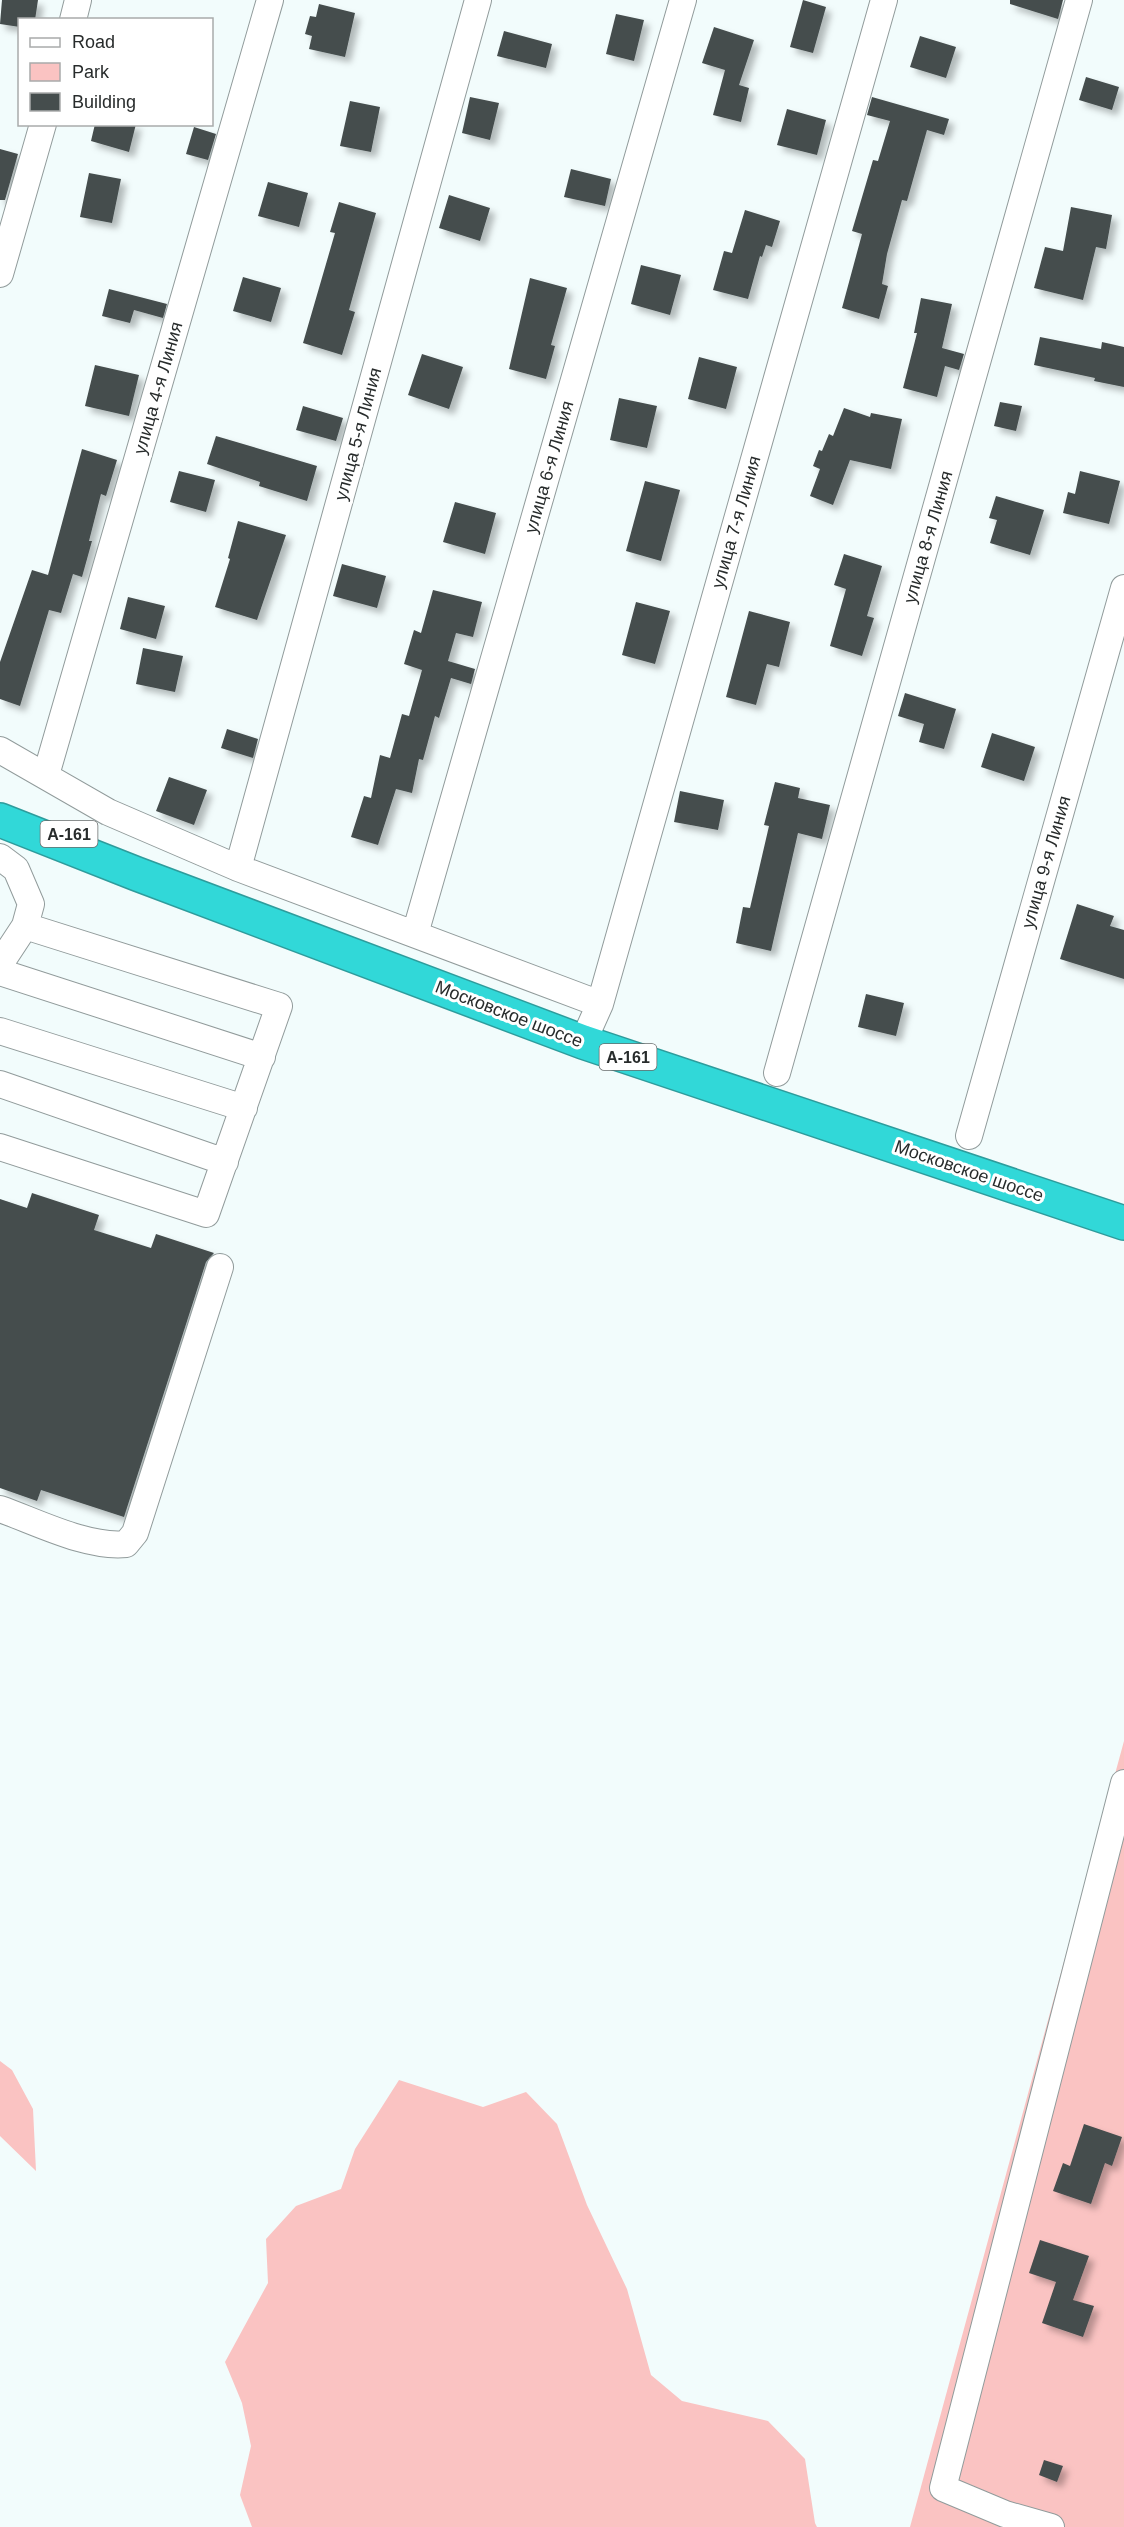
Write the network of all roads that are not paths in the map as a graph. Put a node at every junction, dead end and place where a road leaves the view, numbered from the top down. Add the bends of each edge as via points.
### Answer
1 (78, 0) edge
2 (270, 0) edge
3 (478, 0) edge
4 (682, 0) edge
5 (884, 0) edge
6 (1079, 0) edge
7 (74, 18) edge
8 (42, 126) edge
9 (0, 274) edge
10 (1124, 588) edge
11 (0, 750) edge
12 (46, 775) junction
13 (0, 794) edge
14 (0, 820) edge
15 (0, 857) edge
16 (238, 868) junction
17 (137, 874) junction
18 (25, 926) junction
19 (415, 934) junction
20 (0, 964) edge
21 (0, 972) edge
22 (600, 1004) junction
23 (0, 1031) edge
24 (583, 1042) junction
25 (262, 1057) junction
26 (777, 1073) dead end
27 (0, 1084) edge
28 (244, 1108) junction
29 (969, 1136) dead end
30 (0, 1147) edge
31 (225, 1162) junction
32 (1124, 1223) edge
33 (220, 1267) dead end
34 (0, 1509) edge
35 (1124, 1783) edge
36 (1051, 2527) edge

1 - 7 street
2 - 12 street, улица 4-я Линия
3 - 16 street, улица 5-я Линия
4 - 19 street, улица 6-я Линия
5 - 22 street, улица 7-я Линия
6 - 26 street, улица 8-я Линия
8 - 9 street
10 - 29 street, улица 9-я Линия
11 - 12 street
12 - 16 street via 108,812
13 - 17 highway, А-161
14 - 17 highway, А-161
15 - 18 street via 16,869 31,904
16 - 19 street
17 - 24 highway, Московское шоссе / А-161
18 - 20 street
18 - 25 street via 279,1006
19 - 22 street
21 - 25 street
22 - 24 street, улица 7-я Линия
23 - 28 street
24 - 32 highway, Московское шоссе / А-161
25 - 28 street
27 - 31 street
28 - 31 street
30 - 31 street via 206,1214
33 - 34 street via 135,1533 126,1544 109,1546 87,1540
35 - 36 street via 943,2488 1005,2514

